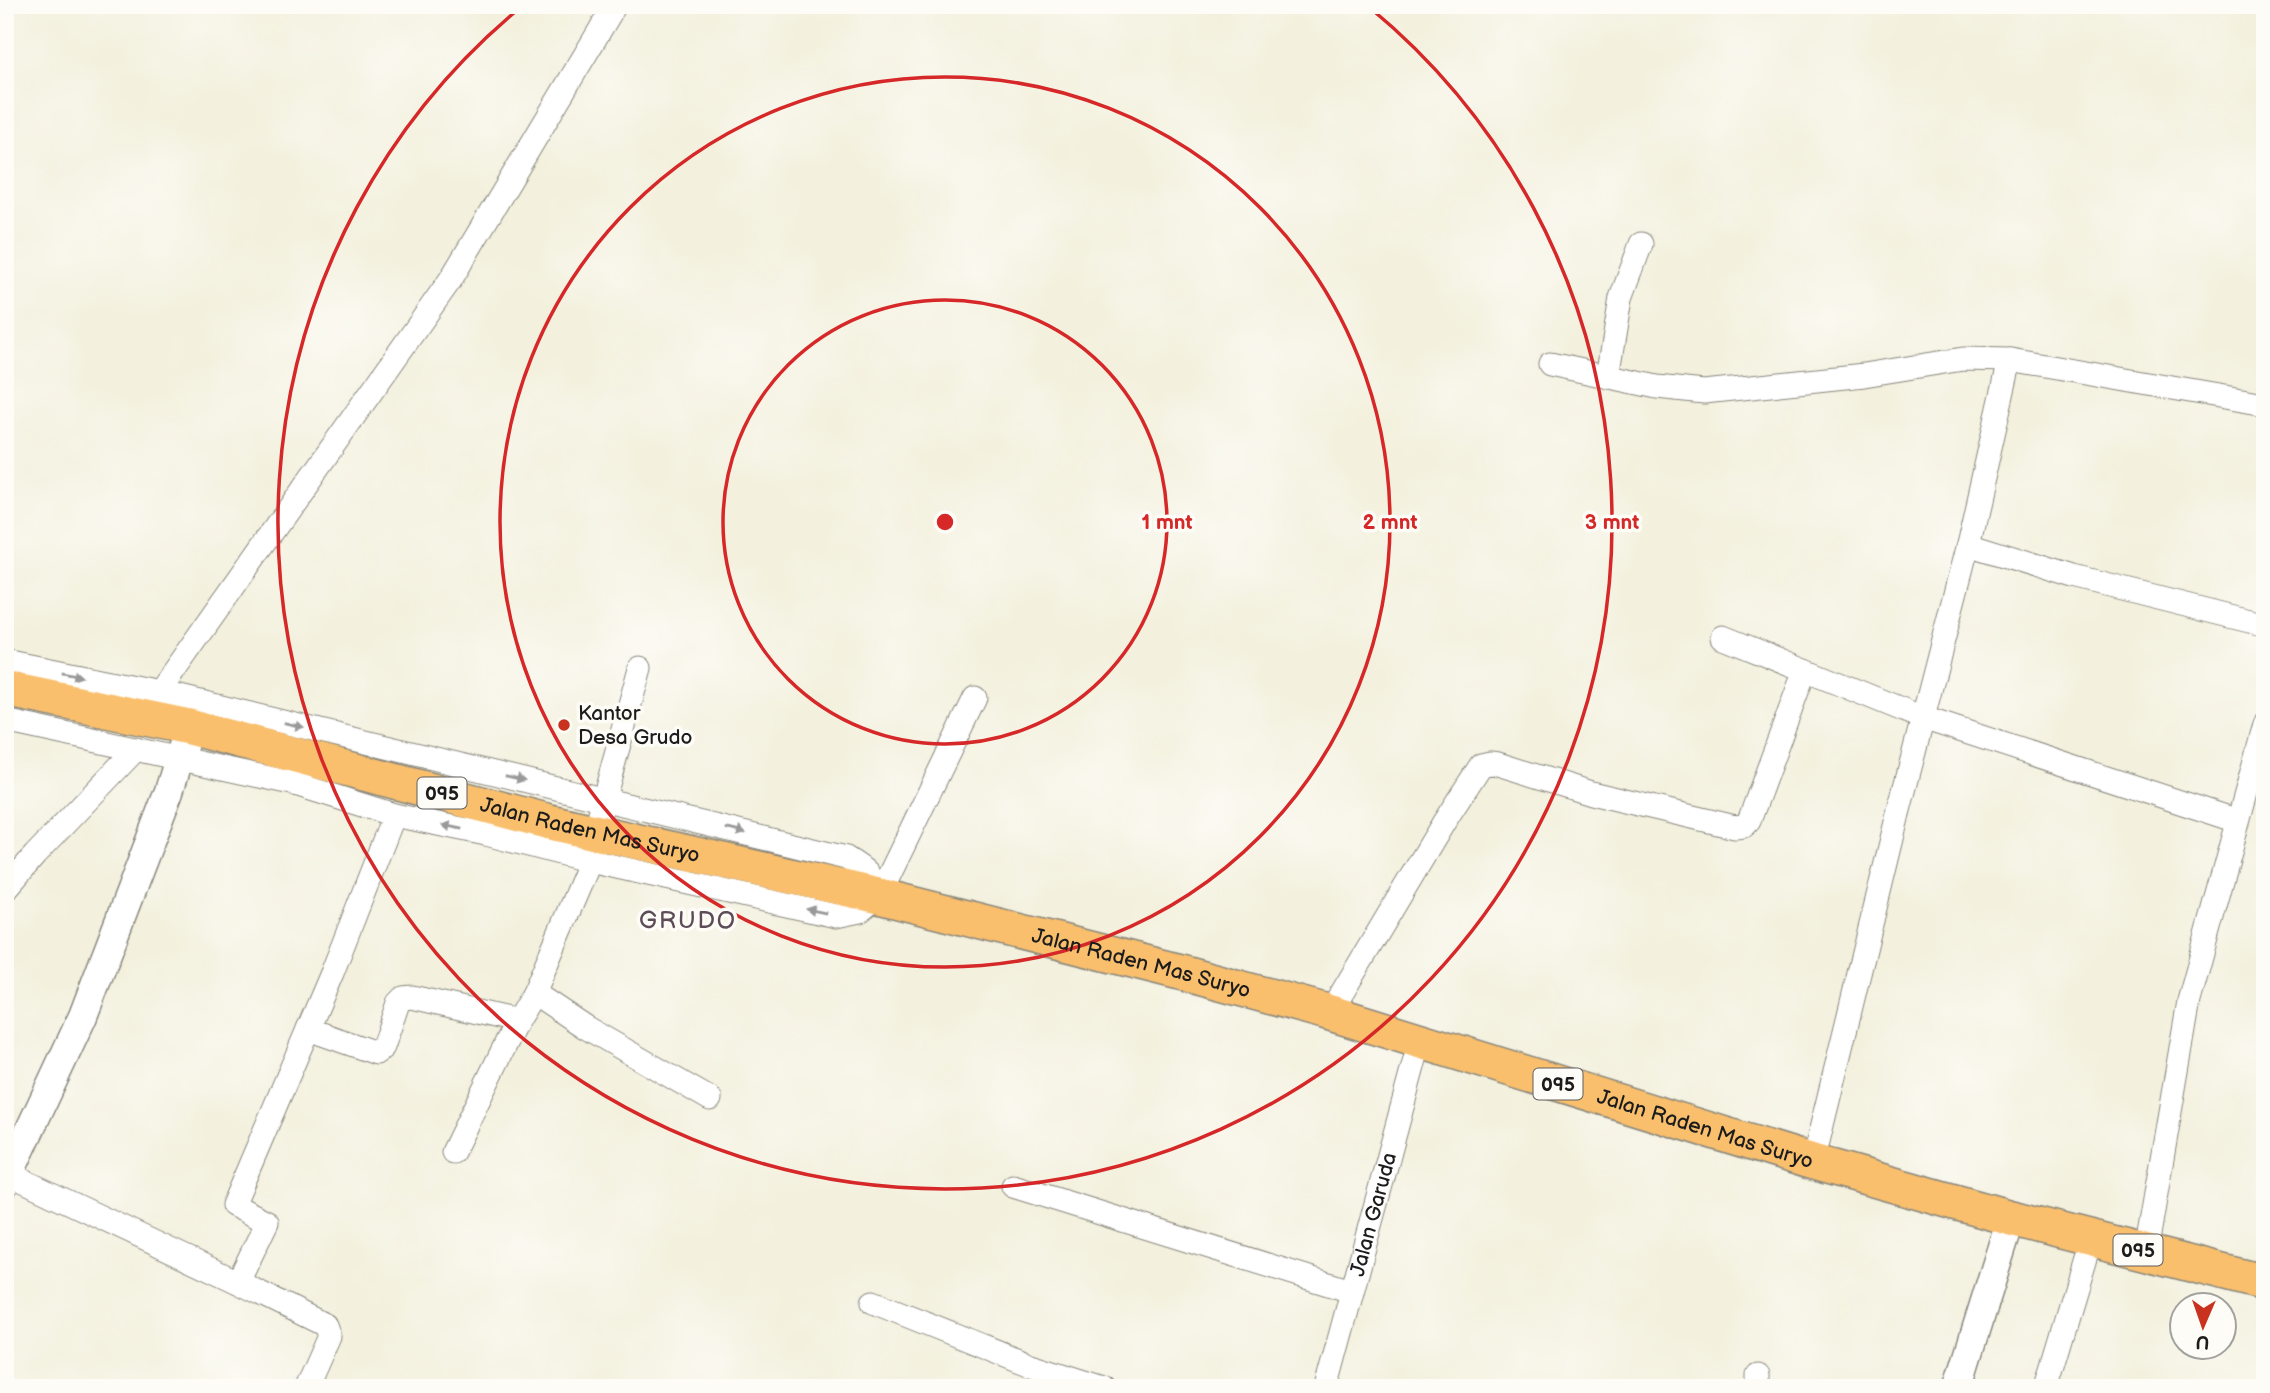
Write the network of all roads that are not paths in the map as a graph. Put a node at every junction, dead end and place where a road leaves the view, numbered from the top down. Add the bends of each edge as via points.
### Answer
1 (615, 5) edge
2 (1641, 244) dead end
3 (2010, 360) junction
4 (1550, 365) dead end
5 (1608, 377) junction
6 (2265, 404) edge
7 (1968, 544) junction
8 (2265, 625) edge
9 (1723, 637) dead end
10 (5, 661) edge
11 (640, 668) dead end
12 (1805, 670) junction
13 (5, 689) edge
14 (159, 692) junction
15 (975, 698) dead end
16 (1923, 718) junction
17 (5, 721) edge
18 (2265, 724) edge
19 (185, 742) junction
20 (136, 749) junction
21 (603, 798) junction
22 (394, 815) junction
23 (2238, 821) junction
24 (593, 847) junction
25 (5, 890) edge
26 (878, 897) junction
27 (534, 993) junction
28 (1330, 1013) junction
29 (517, 1021) junction
30 (307, 1029) junction
31 (1420, 1041) junction
32 (710, 1099) dead end
33 (453, 1152) dead end
34 (1813, 1162) junction
35 (7, 1176) edge
36 (1013, 1186) dead end
37 (2011, 1219) junction
38 (2091, 1238) junction
39 (2146, 1252) junction
40 (239, 1282) junction
41 (2265, 1283) edge
42 (1351, 1290) junction
43 (873, 1301) dead end
44 (306, 1388) edge
45 (1104, 1388) edge
46 (1326, 1388) edge
47 (1958, 1388) edge
48 (2046, 1388) edge

1 - 14 street via 451,279
2 - 5 street via 1621,298
3 - 5 street via 1963,359 1704,392
3 - 6 street
3 - 7 street
4 - 5 street
7 - 8 street via 2074,577
7 - 16 street
9 - 12 street
10 -> 14 street
11 - 21 street
12 - 16 street
12 - 28 street via 1744,826 1591,793 1499,764 1482,765
13 - 19 main road, Jalan Raden Mas Suryo / 095
14 -> 21 street
15 - 26 street
16 - 23 street
16 - 34 street
17 - 20 street
18 - 23 street
19 - 20 street
19 - 22 street
19 - 24 main road, Jalan Raden Mas Suryo / 095
19 - 35 street via 83,1016
20 - 25 street
21 - 24 street
21 -> 26 street via 846,858 872,878
24 -> 22 street via 486,834
22 - 30 street
23 - 39 street via 2189,1001
24 - 26 main road, Jalan Raden Mas Suryo / 095
24 - 27 street
26 - 28 main road, Jalan Raden Mas Suryo / 095
27 - 29 street
27 - 32 street
28 - 31 main road, Jalan Raden Mas Suryo / 095
29 - 30 street via 412,997 398,1003 383,1047 376,1053
29 - 33 street
30 - 40 street via 233,1205 267,1222
31 - 34 main road, Jalan Raden Mas Suryo / 095
31 - 42 street, Jalan Garuda
34 - 37 main road, Jalan Raden Mas Suryo / 095
35 - 40 street
36 - 42 street
37 - 38 main road, Jalan Raden Mas Suryo / 095
37 - 47 street
38 - 39 main road, Jalan Raden Mas Suryo / 095
38 - 48 street
39 - 41 main road, Jalan Raden Mas Suryo / 095
40 - 44 street via 328,1330
42 - 46 street, Jalan Garuda
43 - 45 street via 1031,1365

